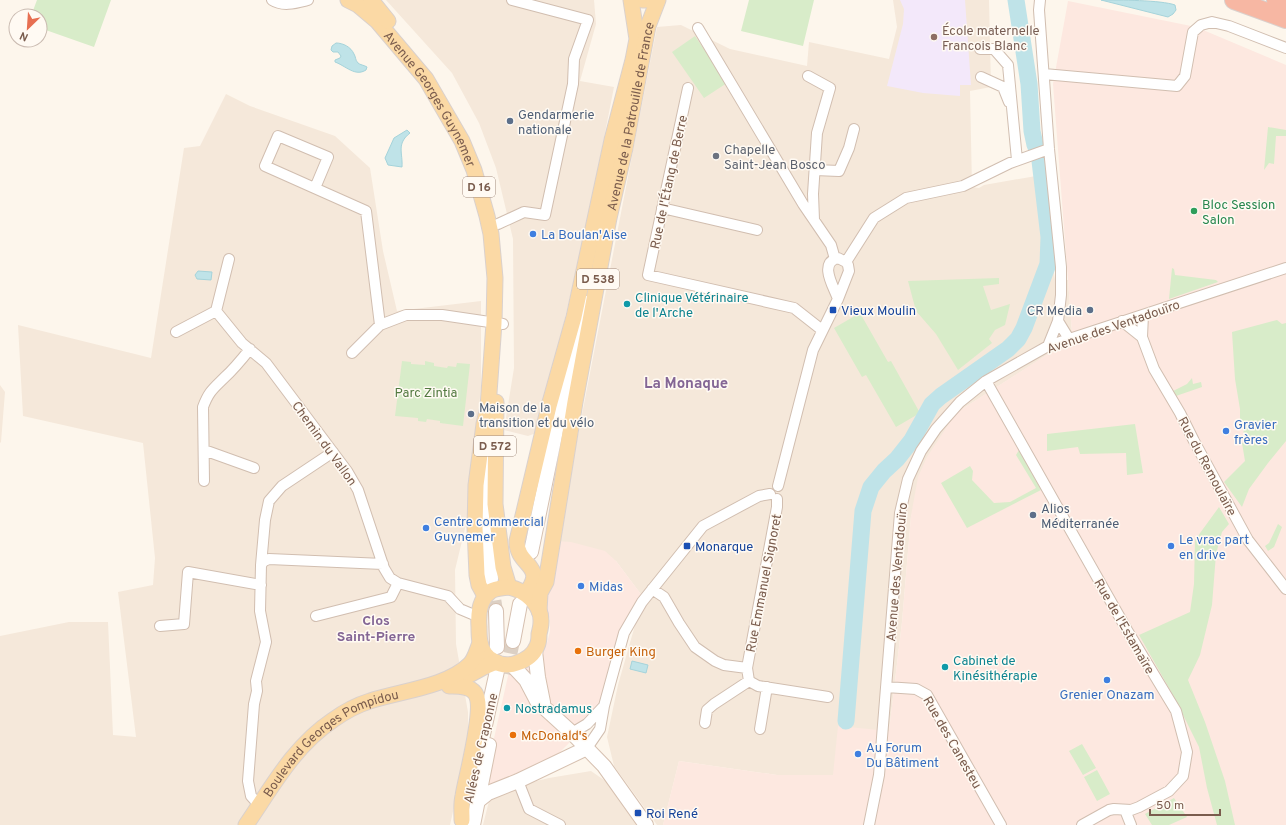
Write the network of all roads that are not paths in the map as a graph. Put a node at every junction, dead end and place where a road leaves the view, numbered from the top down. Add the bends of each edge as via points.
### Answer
1 (272, 0) edge
2 (308, 0) edge
3 (348, 0) edge
4 (371, 0) edge
5 (512, 0) edge
6 (631, 0) edge
7 (642, 0) edge
8 (652, 0) edge
9 (658, 0) edge
10 (1040, 0) edge
11 (1234, 0) edge
12 (1276, 0) edge
13 (294, 2) edge
14 (1286, 4) edge
15 (1286, 20) edge
16 (698, 28) dead end
17 (1286, 48) edge
18 (980, 49) dead end
19 (1044, 74) junction
20 (808, 76) dead end
21 (981, 77) dead end
22 (688, 88) dead end
23 (854, 129) dead end
24 (619, 144) junction
25 (1049, 149) junction
26 (1014, 162) junction
27 (815, 170) junction
28 (315, 188) junction
29 (662, 208) junction
30 (609, 218) junction
31 (814, 220) junction
32 (498, 224) junction
33 (757, 230) dead end
34 (229, 259) dead end
35 (835, 259) junction
36 (846, 262) junction
37 (1286, 268) edge
38 (829, 276) junction
39 (846, 278) junction
40 (838, 299) junction
41 (216, 311) junction
42 (1143, 314) junction
43 (574, 317) junction
44 (1058, 321) junction
45 (1122, 321) junction
46 (380, 324) junction
47 (499, 324) junction
48 (822, 330) junction
49 (176, 332) dead end
50 (1142, 337) junction
51 (1069, 339) junction
52 (1048, 346) junction
53 (250, 349) junction
54 (352, 353) dead end
55 (986, 382) junction
56 (564, 391) junction
57 (488, 407) junction
58 (204, 450) junction
59 (333, 452) junction
60 (254, 468) dead end
61 (204, 481) dead end
62 (773, 496) junction
63 (531, 552) dead end
64 (383, 564) junction
65 (261, 565) junction
66 (491, 579) tunnel mouth
67 (398, 583) junction
68 (261, 585) junction
69 (509, 587) junction
70 (652, 589) junction
71 (1286, 589) edge
72 (485, 596) junction
73 (523, 599) junction
74 (496, 611) tunnel mouth
75 (539, 611) junction
76 (316, 616) dead end
77 (479, 617) junction
78 (160, 626) dead end
79 (512, 641) tunnel mouth
80 (480, 643) junction
81 (497, 647) dead end
82 (534, 651) junction
83 (503, 668) junction
84 (747, 668) junction
85 (750, 681) junction
86 (432, 684) junction
87 (449, 686) junction
88 (767, 687) junction
89 (886, 687) junction
90 (828, 697) dead end
91 (544, 706) junction
92 (604, 706) junction
93 (705, 723) dead end
94 (760, 729) dead end
95 (572, 733) junction
96 (587, 748) junction
97 (484, 767) junction
98 (518, 781) junction
99 (478, 801) junction
100 (260, 806) junction
101 (1125, 810) junction
102 (466, 824) edge
103 (246, 825) edge
104 (560, 825) edge
105 (646, 825) edge
106 (869, 825) edge
107 (1001, 825) edge
108 (1082, 825) edge
109 (1131, 825) edge

1 - 13 street via 285,5
2 - 13 street
3 - 47 main road, Avenue Georges Guynemer / D 16 via 376,21 426,79 462,141 474,170 491,234
4 - 32 main road, Avenue Georges Guynemer / D 16 via 437,81 473,145
5 - 32 street via 588,20 574,58 573,84 545,215 524,212
6 - 24 main road, D 538 via 637,39
7 - 8 main road
9 - 24 main road, Avenue de la Patrouille de France / D 538 via 648,26
10 - 19 street
11 - 15 highway
12 - 14 highway
16 - 31 street
17 - 19 street via 1212,22 1201,25 1193,32 1185,76 1177,86
18 - 26 street via 994,49 1008,65
19 - 25 street
20 - 27 street via 830,88 817,133
21 - 26 street via 1003,87 1009,103
22 - 29 street, Rue de l'Étang de Berre
23 - 27 street via 839,171
24 - 30 main road, Avenue de la Patrouille de France / D 538
24 - 43 main road, D 538
25 - 26 street
25 - 44 street via 1061,267
26 - 36 street via 964,186 906,198 874,218
27 - 31 street
28 - 28 street via 328,158 278,136 265,166
28 - 46 street via 366,211
29 - 33 street
29 - 48 street, Rue de l'Étang de Berre via 648,275 794,308
30 - 56 main road
30 - 75 main road, Avenue de la Patrouille de France / D 538 via 575,402 546,582 540,593
31 - 35 street via 831,245
32 - 47 main road, Avenue Georges Guynemer / D 16 via 502,279
34 - 41 street
35 - 36 street
35 - 38 street via 827,266
36 - 39 street via 849,271
37 - 42 street, Avenue des Ventadouïro
38 - 39 street via 836,280
38 - 40 street
39 - 40 street
40 - 48 street
41 - 49 street
41 - 53 street, Chemin du Vallon
42 - 45 street, Avenue des Ventadouïro
42 - 50 street, Rue du Remoulaïre
43 - 56 main road
43 - 73 main road, D 538 via 549,406 517,541 519,554 526,561 534,578
44 - 51 street
44 - 52 street
45 - 50 street
45 - 51 street, Avenue des Ventadouïro
46 - 47 street via 406,315 442,315
46 - 54 street
47 - 57 main road, Avenue Georges Guynemer / D 16
47 - 69 main road, Avenue Georges Guynemer / D 572 via 494,504 503,567
48 - 62 street via 813,350 778,486 770,490
50 - 71 street, Rue du Remoulaïre via 1154,369 1248,540
51 - 52 street, Avenue des Ventadouïro
52 - 55 street, Avenue des Ventadouïro
53 - 58 street via 206,398 203,407
53 - 59 street, Chemin du Vallon via 266,364
55 - 89 street, Avenue des Ventadouïro via 960,402 936,429 921,451 908,479 900,513
55 - 101 street, Rue de l'Estamaïre via 1126,630 1176,711 1187,752 1183,776 1169,792 1139,807
56 - 63 main road
57 - 66 main road, Avenue Georges Guynemer via 486,492
57 - 72 main road, Avenue Georges Guynemer via 476,485 475,521 477,575
58 - 60 street
58 - 61 street
59 - 64 street, Chemin du Vallon via 358,490
59 - 65 street via 282,486 269,501
62 - 70 street via 759,496 703,526
62 - 84 street, Rue Emmanuel Signoret via 777,507
64 - 65 street via 269,559
64 - 67 street, Chemin du Vallon via 390,578
65 - 68 street
67 - 76 street via 391,597
67 - 77 street via 448,596 460,608
68 - 78 street via 188,572 184,624
68 - 100 street via 260,611 266,642 256,681 248,781 251,796
69 - 72 main road via 492,591
69 - 73 main road via 518,589
70 - 84 street, Rue Emmanuel Signoret via 664,597 695,647 724,665
70 - 92 street via 624,633
72 - 77 main road
73 - 75 main road via 533,601
73 - 79 main road
74 - 81 main road
75 - 82 main road via 541,620 538,644
77 - 80 main road
80 - 83 main road via 489,658
80 - 86 main road, Boulevard Georges Pompidou via 470,664 456,674
82 - 83 main road via 526,659
82 - 91 main road
83 - 87 main road
83 - 91 main road via 526,680 537,702
83 - 97 main road, Allées de Craponne
83 - 102 main road, Allées de Craponne via 489,712
84 - 85 street, Rue Emmanuel Signoret
85 - 88 street via 758,686
85 - 93 street via 707,710
86 - 87 main road, Boulevard Georges Pompidou
86 - 100 main road, Boulevard Georges Pompidou via 370,701 332,721 310,737 294,754
87 - 102 main road, Boulevard Georges Pompidou via 470,689 474,691 478,700 476,732 462,798
88 - 90 street
88 - 94 street
89 - 106 street, Avenue des Ventadouïro via 879,775
89 - 107 street, Rue des Canesteu via 916,689 927,695
91 - 95 main road
92 - 95 street via 586,724
92 - 96 street via 600,728
95 - 96 main road
96 - 98 main road
96 - 105 main road via 604,766
97 - 99 main road, Allées de Craponne
97 - 102 main road
98 - 99 main road via 488,793
98 - 104 street via 529,809
99 - 102 main road, Allées de Craponne
100 - 103 main road, Boulevard Georges Pompidou
101 - 108 street, Rue de l'Estamaïre via 1109,810
101 - 109 street

